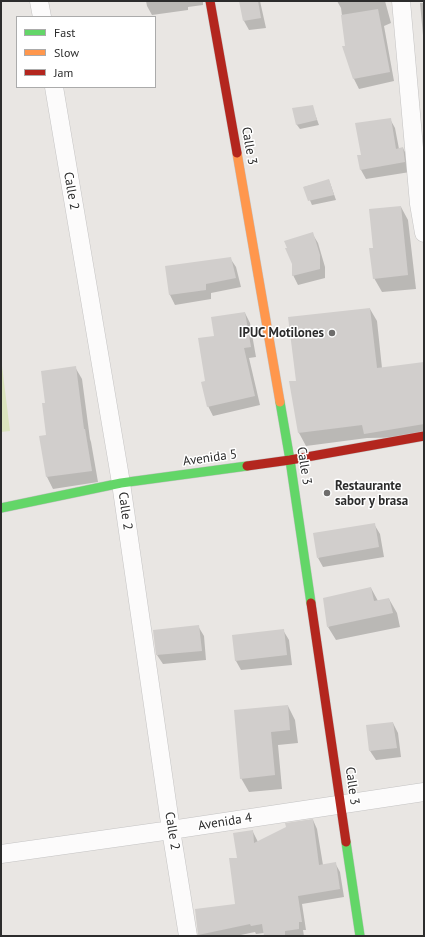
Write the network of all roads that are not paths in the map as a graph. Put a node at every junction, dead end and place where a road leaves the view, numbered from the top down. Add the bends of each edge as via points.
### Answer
1 (39, 1) edge
2 (210, 1) edge
3 (401, 1) edge
4 (42, 16) edge
5 (54, 88) edge
6 (421, 204) edge
7 (424, 233) edge
8 (424, 436) edge
9 (290, 460) junction
10 (121, 483) junction
11 (1, 508) edge
12 (424, 792) edge
13 (341, 805) junction
14 (171, 830) junction
15 (1, 854) edge
16 (188, 936) edge
17 (360, 936) edge

1 - 4 street
2 - 9 street, Calle 3
3 - 6 street
5 - 10 street, Calle 2
6 - 7 street
8 - 9 street, Avenida 5
9 - 10 street, Avenida 5
9 - 13 street, Calle 3
10 - 11 street, Avenida 5
10 - 14 street, Calle 2
12 - 13 street, Avenida 4
13 - 14 street, Avenida 4
13 - 17 street, Calle 3
14 - 15 street, Avenida 4
14 - 16 street, Calle 2

